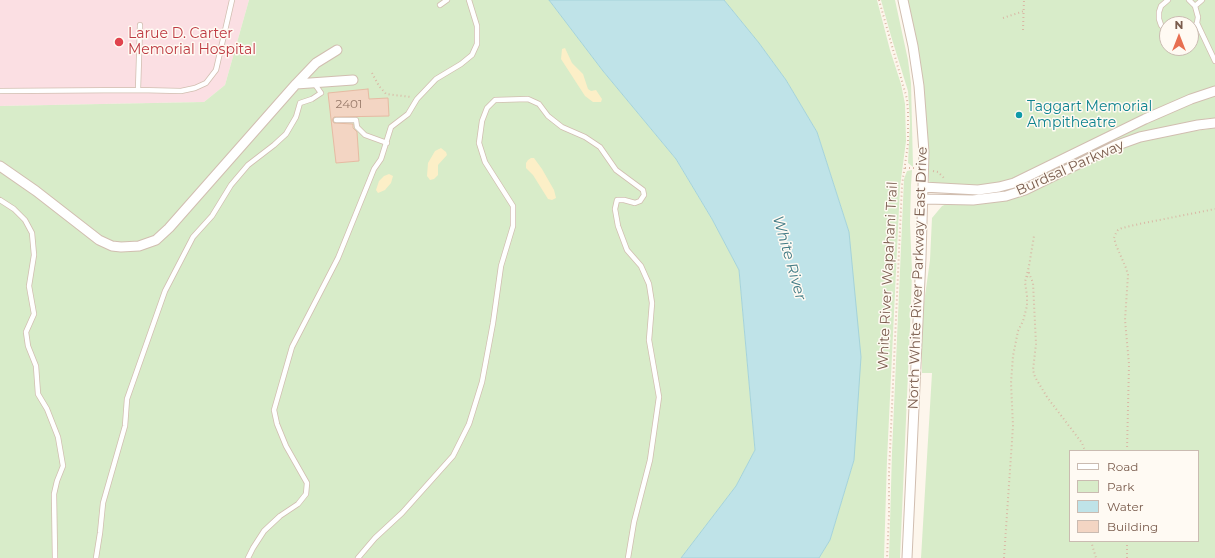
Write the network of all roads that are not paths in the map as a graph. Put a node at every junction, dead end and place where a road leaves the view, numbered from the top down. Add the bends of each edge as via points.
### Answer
1 (232, 0) edge
2 (447, 0) edge
3 (469, 0) edge
4 (903, 0) edge
5 (1168, 0) edge
6 (1189, 0) edge
7 (1202, 0) edge
8 (440, 5) dead end
9 (1194, 6) junction
10 (1159, 16) edge
11 (1198, 16) edge
12 (140, 25) dead end
13 (1199, 27) edge
14 (337, 50) dead end
15 (1215, 61) edge
16 (353, 80) dead end
17 (314, 83) junction
18 (296, 84) junction
19 (138, 90) junction
20 (0, 91) edge
21 (1215, 91) edge
22 (336, 120) dead end
23 (1215, 123) edge
24 (386, 143) junction
25 (0, 166) edge
26 (923, 187) junction
27 (923, 199) junction
28 (0, 200) edge
29 (55, 558) edge
30 (96, 558) edge
31 (248, 558) edge
32 (358, 558) edge
33 (628, 558) edge
34 (907, 558) edge

1 - 19 lane via 216,70 206,83 181,91
2 - 8 lane
3 - 24 lane via 477,26 477,44 472,55 436,79 416,100 408,114 391,127
4 - 26 street, North White River Parkway East Drive via 919,86 923,133
5 - 10 lane via 1161,6
6 - 9 lane
7 - 9 lane
9 - 11 lane
12 - 19 lane
13 - 15 lane
14 - 18 street via 316,63
16 - 17 street
17 - 18 street
17 - 30 lane via 321,94 300,103 296,117 286,134 248,165 231,185 212,216 193,237 165,291 127,399 125,426 103,503
18 - 25 street via 169,228 156,240 139,246 116,246 99,240
19 - 20 lane
21 - 26 street, Burdsal Parkway via 1145,118 1011,184 978,190
22 - 24 lane via 356,120 357,127 365,135
23 - 27 street, Burdsal Parkway via 1183,128 1114,146 1025,190 1006,196 973,200
24 - 31 lane via 338,258 292,348 274,410 286,446 306,483 306,494 298,504 264,531
26 - 27 street, North White River Parkway East Drive
27 - 34 street, North White River Parkway East Drive
28 - 29 lane via 14,209 32,232 34,255 29,286 34,314 26,332 28,346 36,366 38,394 58,437 63,466 54,494
32 - 33 lane via 453,456 470,424 482,382 501,266 513,226 513,206 484,162 479,143 482,121 486,108 495,100 528,100 539,104 548,116 562,127 586,137 600,147 616,170 643,190 644,195 640,201 635,203 617,200 615,209 618,226 628,250 641,266 649,284 652,303 649,340 660,397 650,460 634,522

